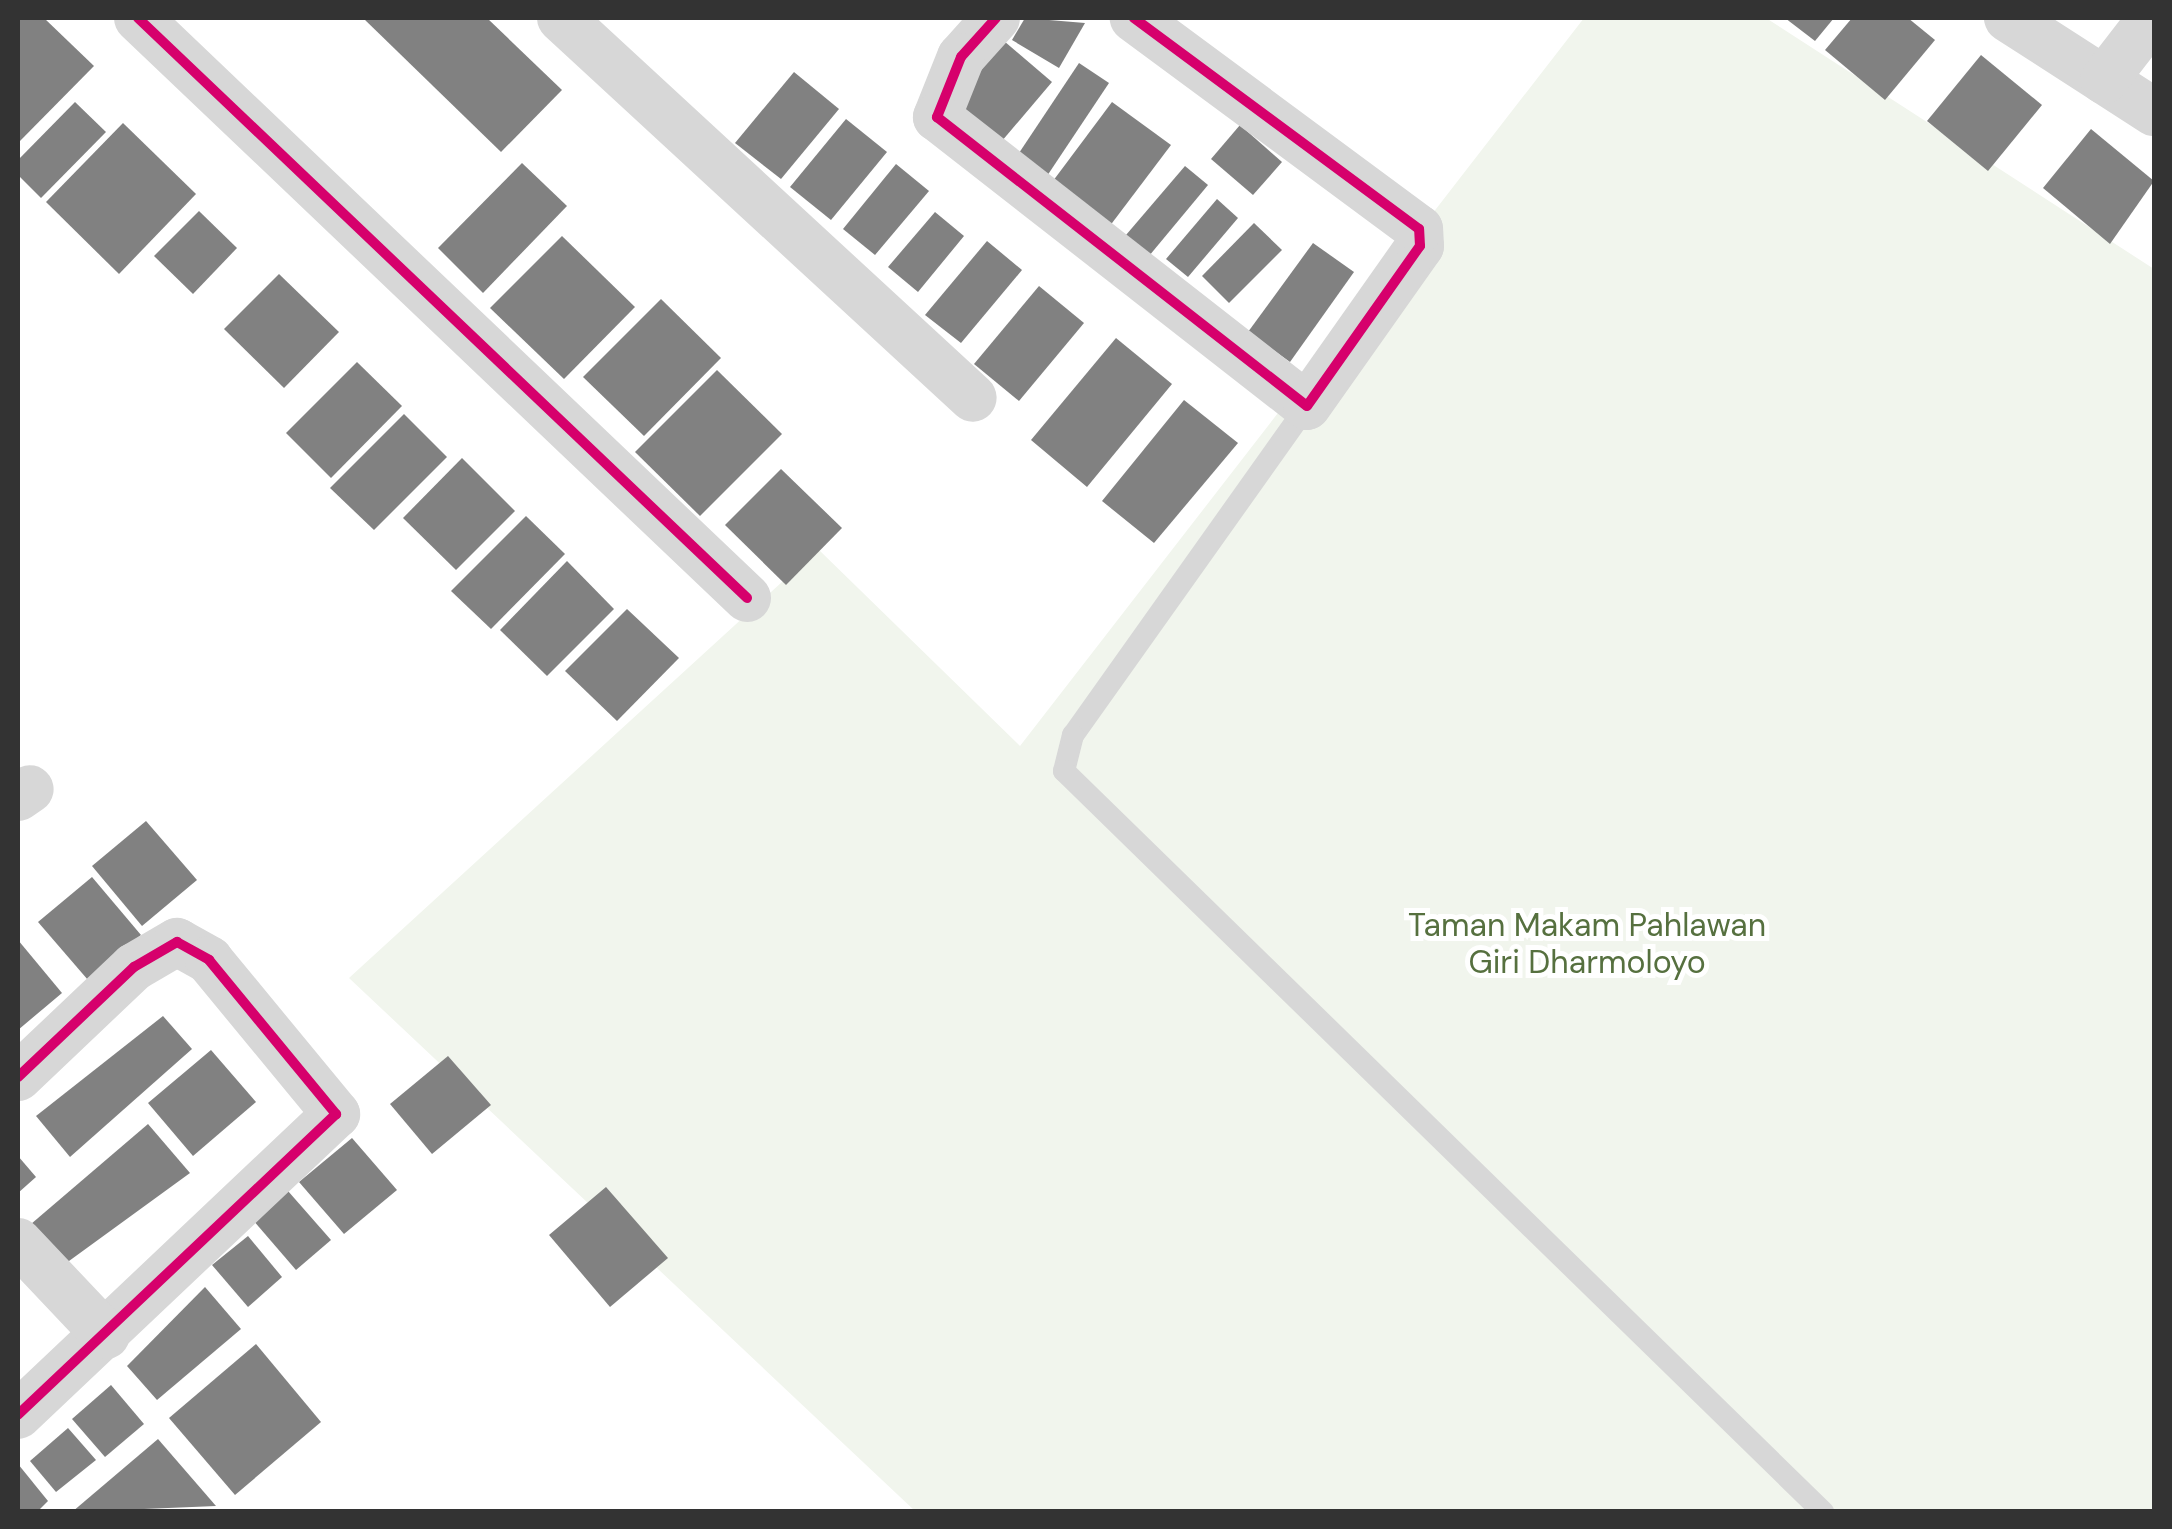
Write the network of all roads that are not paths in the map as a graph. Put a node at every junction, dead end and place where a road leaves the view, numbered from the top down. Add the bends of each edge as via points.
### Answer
1 (138, 18) edge
2 (561, 18) edge
3 (996, 18) edge
4 (1134, 18) edge
5 (2008, 18) edge
6 (2152, 18) edge
7 (2104, 80) junction
8 (2154, 112) edge
9 (974, 398) dead end
10 (1307, 406) junction
11 (747, 598) dead end
12 (18, 1077) edge
13 (18, 1242) edge
14 (106, 1335) junction
15 (18, 1416) edge
16 (1823, 1512) edge

1 - 11 street
2 - 9 street
3 - 10 street via 961,57 937,117
4 - 10 street via 1419,229 1420,246
5 - 7 street
6 - 7 street
7 - 8 street
10 - 16 lane via 1072,734 1064,772
12 - 14 street via 134,968 177,942 210,960 335,1102 331,1127
13 - 14 street
14 - 15 street

